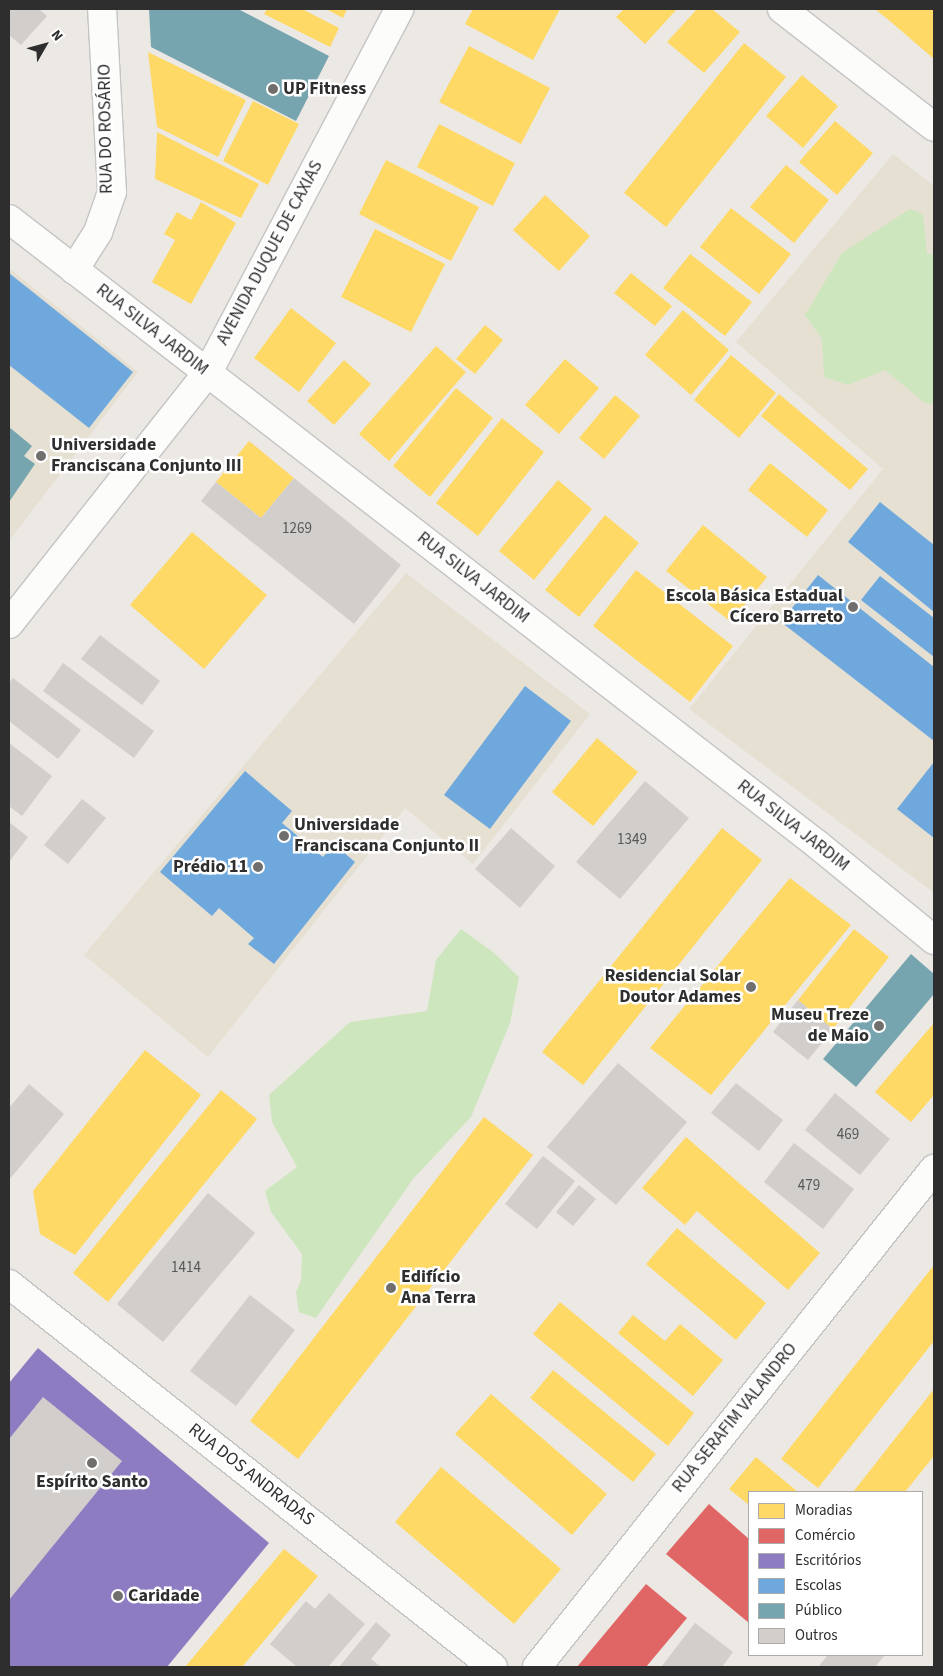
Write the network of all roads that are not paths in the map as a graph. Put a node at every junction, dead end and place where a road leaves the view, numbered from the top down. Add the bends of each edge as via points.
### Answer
1 (102, 9) edge
2 (399, 9) edge
3 (782, 9) edge
4 (934, 127) edge
5 (9, 219) edge
6 (74, 270) junction
7 (208, 372) junction
8 (9, 624) edge
9 (934, 940) edge
10 (934, 1169) edge
11 (9, 1284) edge
12 (493, 1667) edge
13 (537, 1667) edge

1 - 6 street, RUA DO ROSÁRIO via 112,192 98,232
2 - 7 street, AVENIDA DUQUE DE CAXIAS
3 - 4 street
5 - 6 street, RUA SILVA JARDIM
6 - 7 street, RUA SILVA JARDIM
7 - 8 street, AVENIDA DUQUE DE CAXIAS
7 - 9 street, RUA SILVA JARDIM via 818,845
10 - 13 street, RUA SERAFIM VALANDRO
11 - 12 street, RUA DOS ANDRADAS

